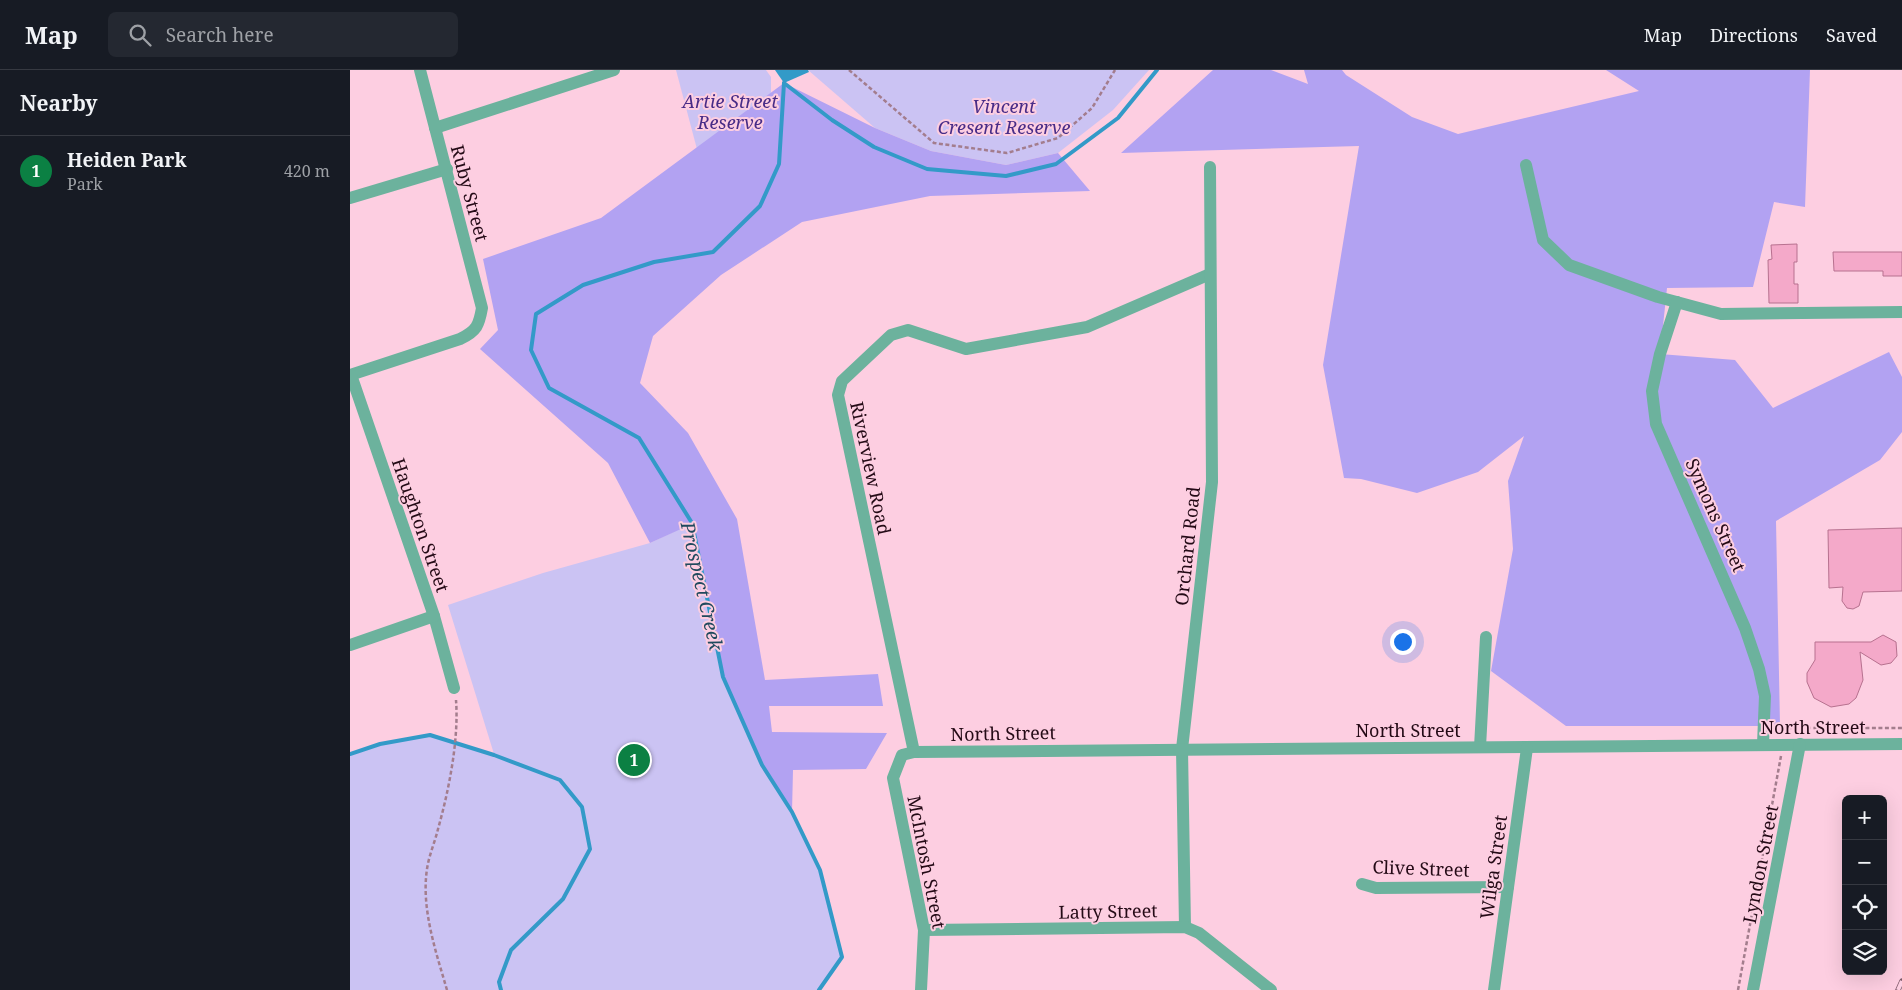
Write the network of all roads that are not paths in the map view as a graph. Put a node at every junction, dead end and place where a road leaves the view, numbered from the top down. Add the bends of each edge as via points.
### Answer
1 (420, 70) edge
2 (614, 70) edge
3 (435, 128) junction
4 (1526, 165) dead end
5 (1210, 167) dead end
6 (447, 169) junction
7 (350, 198) edge
8 (1210, 274) junction
9 (1677, 302) junction
10 (1902, 312) edge
11 (351, 375) edge
12 (434, 616) junction
13 (1486, 637) dead end
14 (350, 645) edge
15 (454, 688) road end
16 (1763, 744) junction
17 (1800, 744) junction
18 (1902, 744) edge
19 (1480, 747) junction
20 (1527, 748) junction
21 (1182, 749) junction
22 (914, 752) junction
23 (1362, 884) dead end
24 (1508, 887) junction
25 (1185, 927) junction
26 (924, 930) junction
27 (922, 990) edge
28 (1271, 990) edge
29 (1494, 990) edge
30 (1753, 990) edge

1 - 3 street, Ruby Street
2 - 3 street
3 - 6 street, Ruby Street
4 - 9 street via 1542,240 1569,265
5 - 8 street, Orchard Road
6 - 7 street
6 - 11 street, Ruby Street via 482,308 479,326 472,334 460,339
8 - 21 street, Orchard Road via 1212,482
8 - 22 street, Riverview Road via 1088,327 966,349 908,330 892,335 842,381 838,395
9 - 10 street via 1721,314
9 - 16 street, Symons Street via 1652,391 1656,424 1748,636 1765,696
11 - 12 street, Haughton Street
12 - 14 street
12 - 15 street, Haughton Street
13 - 19 street
16 - 17 street, North Street
16 - 20 street, North Street
17 - 18 street, North Street
17 - 30 street, Lyndon Street
19 - 20 street, North Street
19 - 21 street, North Street
20 - 24 street, Wilga Street
21 - 22 street, North Street
21 - 25 street, Orchard Road
22 - 26 street, McIntosh Street via 902,755 893,778
23 - 24 street, Clive Street via 1376,888
24 - 29 street, Wilga Street
25 - 26 street, Latty Street
25 - 28 street, Latty Street via 1199,933
26 - 27 street, McIntosh Street

